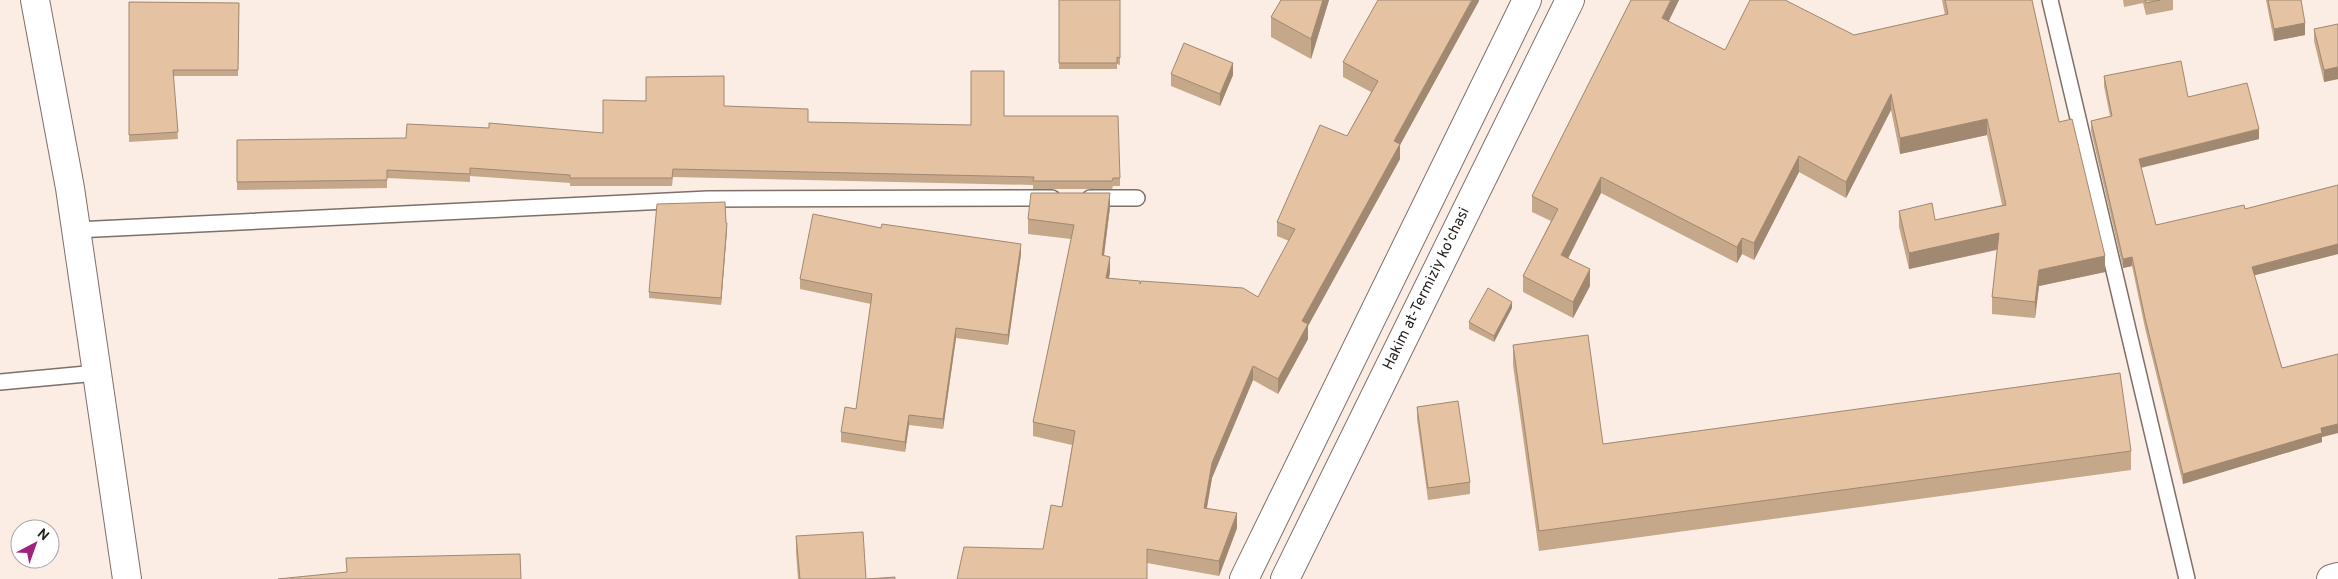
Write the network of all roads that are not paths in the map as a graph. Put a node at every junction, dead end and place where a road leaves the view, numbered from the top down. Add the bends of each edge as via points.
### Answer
1 (35, 0) edge
2 (1527, 0) edge
3 (1570, 0) edge
4 (2050, 0) edge
5 (1137, 198) dead end
6 (76, 230) junction
7 (98, 373) junction
8 (0, 382) edge
9 (2338, 577) edge
10 (127, 579) edge
11 (1244, 579) edge
12 (1286, 579) edge
13 (2187, 579) edge
14 (2331, 579) edge

1 - 6 main road
2 - 11 main road
3 - 12 main road, Hakim at-Termiziy ko'chasi
4 - 13 lane
5 - 6 lane via 708,199
6 - 7 main road
7 - 8 lane
7 - 10 main road
9 - 14 main road

